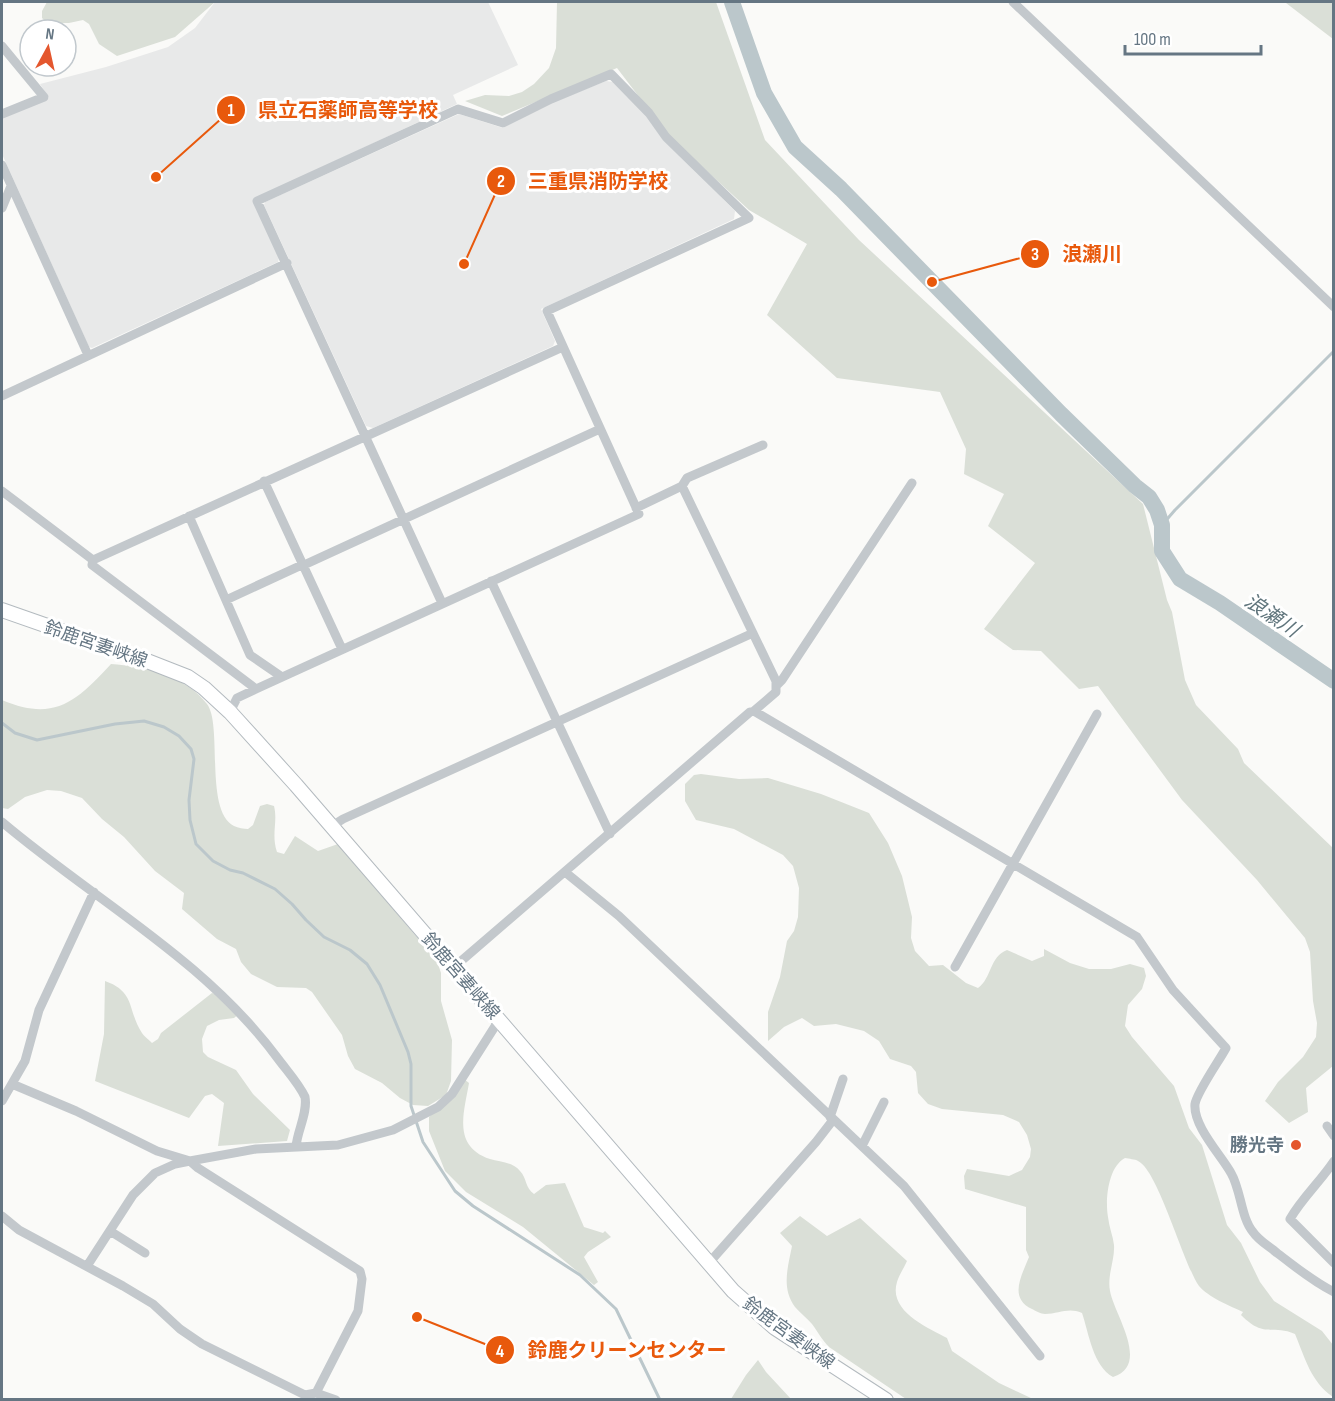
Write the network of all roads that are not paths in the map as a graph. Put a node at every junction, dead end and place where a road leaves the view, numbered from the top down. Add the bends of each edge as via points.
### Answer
1 (1013, 2) edge
2 (2, 46) edge
3 (2, 114) edge
4 (2, 165) edge
5 (11, 186) junction
6 (2, 208) edge
7 (287, 263) junction
8 (1334, 307) edge
9 (563, 347) junction
10 (88, 355) junction
11 (2, 396) edge
12 (600, 429) junction
13 (365, 435) junction
14 (763, 445) dead end
15 (264, 481) junction
16 (912, 483) dead end
17 (682, 486) junction
18 (2, 491) edge
19 (636, 508) junction
20 (189, 516) junction
21 (404, 519) junction
22 (93, 560) junction
23 (304, 565) junction
24 (491, 581) junction
25 (226, 600) junction
26 (442, 603) junction
27 (2, 610) edge
28 (753, 633) junction
29 (342, 649) junction
30 (282, 676) junction
31 (776, 686) junction
32 (256, 689) junction
33 (754, 711) junction
34 (230, 712) junction
35 (1097, 714) dead end
36 (558, 721) junction
37 (2, 822) edge
38 (332, 826) junction
39 (610, 834) junction
40 (1012, 864) junction
41 (565, 872) junction
42 (94, 892) junction
43 (955, 967) dead end
44 (453, 968) junction
45 (499, 1020) junction
46 (843, 1079) dead end
47 (12, 1084) junction
48 (2, 1101) edge
49 (884, 1102) dead end
50 (831, 1119) junction
51 (1327, 1126) dead end
52 (1334, 1136) edge
53 (862, 1146) junction
54 (296, 1147) junction
55 (190, 1161) junction
56 (1334, 1161) edge
57 (2, 1216) edge
58 (110, 1231) junction
59 (145, 1253) dead end
60 (1334, 1263) edge
61 (708, 1264) junction
62 (87, 1266) junction
63 (1334, 1292) edge
64 (1040, 1356) dead end
65 (316, 1393) junction
66 (336, 1400) edge
67 (886, 1400) edge

1 - 8 street
2 - 3 street via 44,96
4 - 5 street
5 - 6 street
5 - 10 street
7 - 9 street via 257,201 458,109 503,123 611,74 666,137 749,218 547,311
7 - 10 street
7 - 13 street
9 - 12 street
9 - 13 street
10 - 11 street
12 - 19 street
12 - 21 street
13 - 15 street
13 - 21 street
14 - 17 street via 687,478
15 - 20 street
15 - 23 street
16 - 31 street
17 - 19 street
17 - 28 street
18 - 22 street
19 - 24 street via 639,514
20 - 22 street
20 - 25 street
21 - 23 street
21 - 26 street
22 - 32 street via 92,565
23 - 25 street
23 - 29 street
24 - 26 street
24 - 36 street
25 - 30 street via 250,655
26 - 29 street
27 - 34 main road, 鈴鹿宮妻峡線 via 188,678
28 - 31 street
28 - 36 street
29 - 30 street
30 - 32 street
31 - 33 street via 776,692
32 - 34 street via 237,698
33 - 39 street
33 - 40 street
34 - 38 main road, 鈴鹿宮妻峡線
35 - 40 street
36 - 38 street
36 - 39 street
37 - 42 street
38 - 44 main road, 鈴鹿宮妻峡線
39 - 41 street
40 - 43 street
40 - 63 street via 1137,937 1173,990 1226,1048 1196,1102 1199,1120 1238,1188 1250,1229 1303,1273
41 - 44 street
41 - 50 street via 619,916
42 - 47 street via 39,1010 25,1060
42 - 54 street via 219,991 264,1040 305,1097
44 - 45 main road, 鈴鹿宮妻峡線
45 - 54 street via 452,1094 438,1107 393,1130 338,1145
45 - 61 main road, 鈴鹿宮妻峡線
46 - 50 street
47 - 48 street
47 - 55 street via 157,1151
49 - 53 street
50 - 53 street
50 - 61 street via 816,1142
51 - 52 street
53 - 64 street via 904,1186
54 - 55 street via 256,1149
55 - 58 street via 163,1169 143,1183
55 - 65 street via 360,1270 358,1311
56 - 60 street via 1290,1219
57 - 62 street via 19,1230
58 - 59 street
58 - 62 street
61 - 67 main road, 鈴鹿宮妻峡線 via 742,1301 775,1328
62 - 65 street via 153,1304 202,1344 305,1395
65 - 66 street

